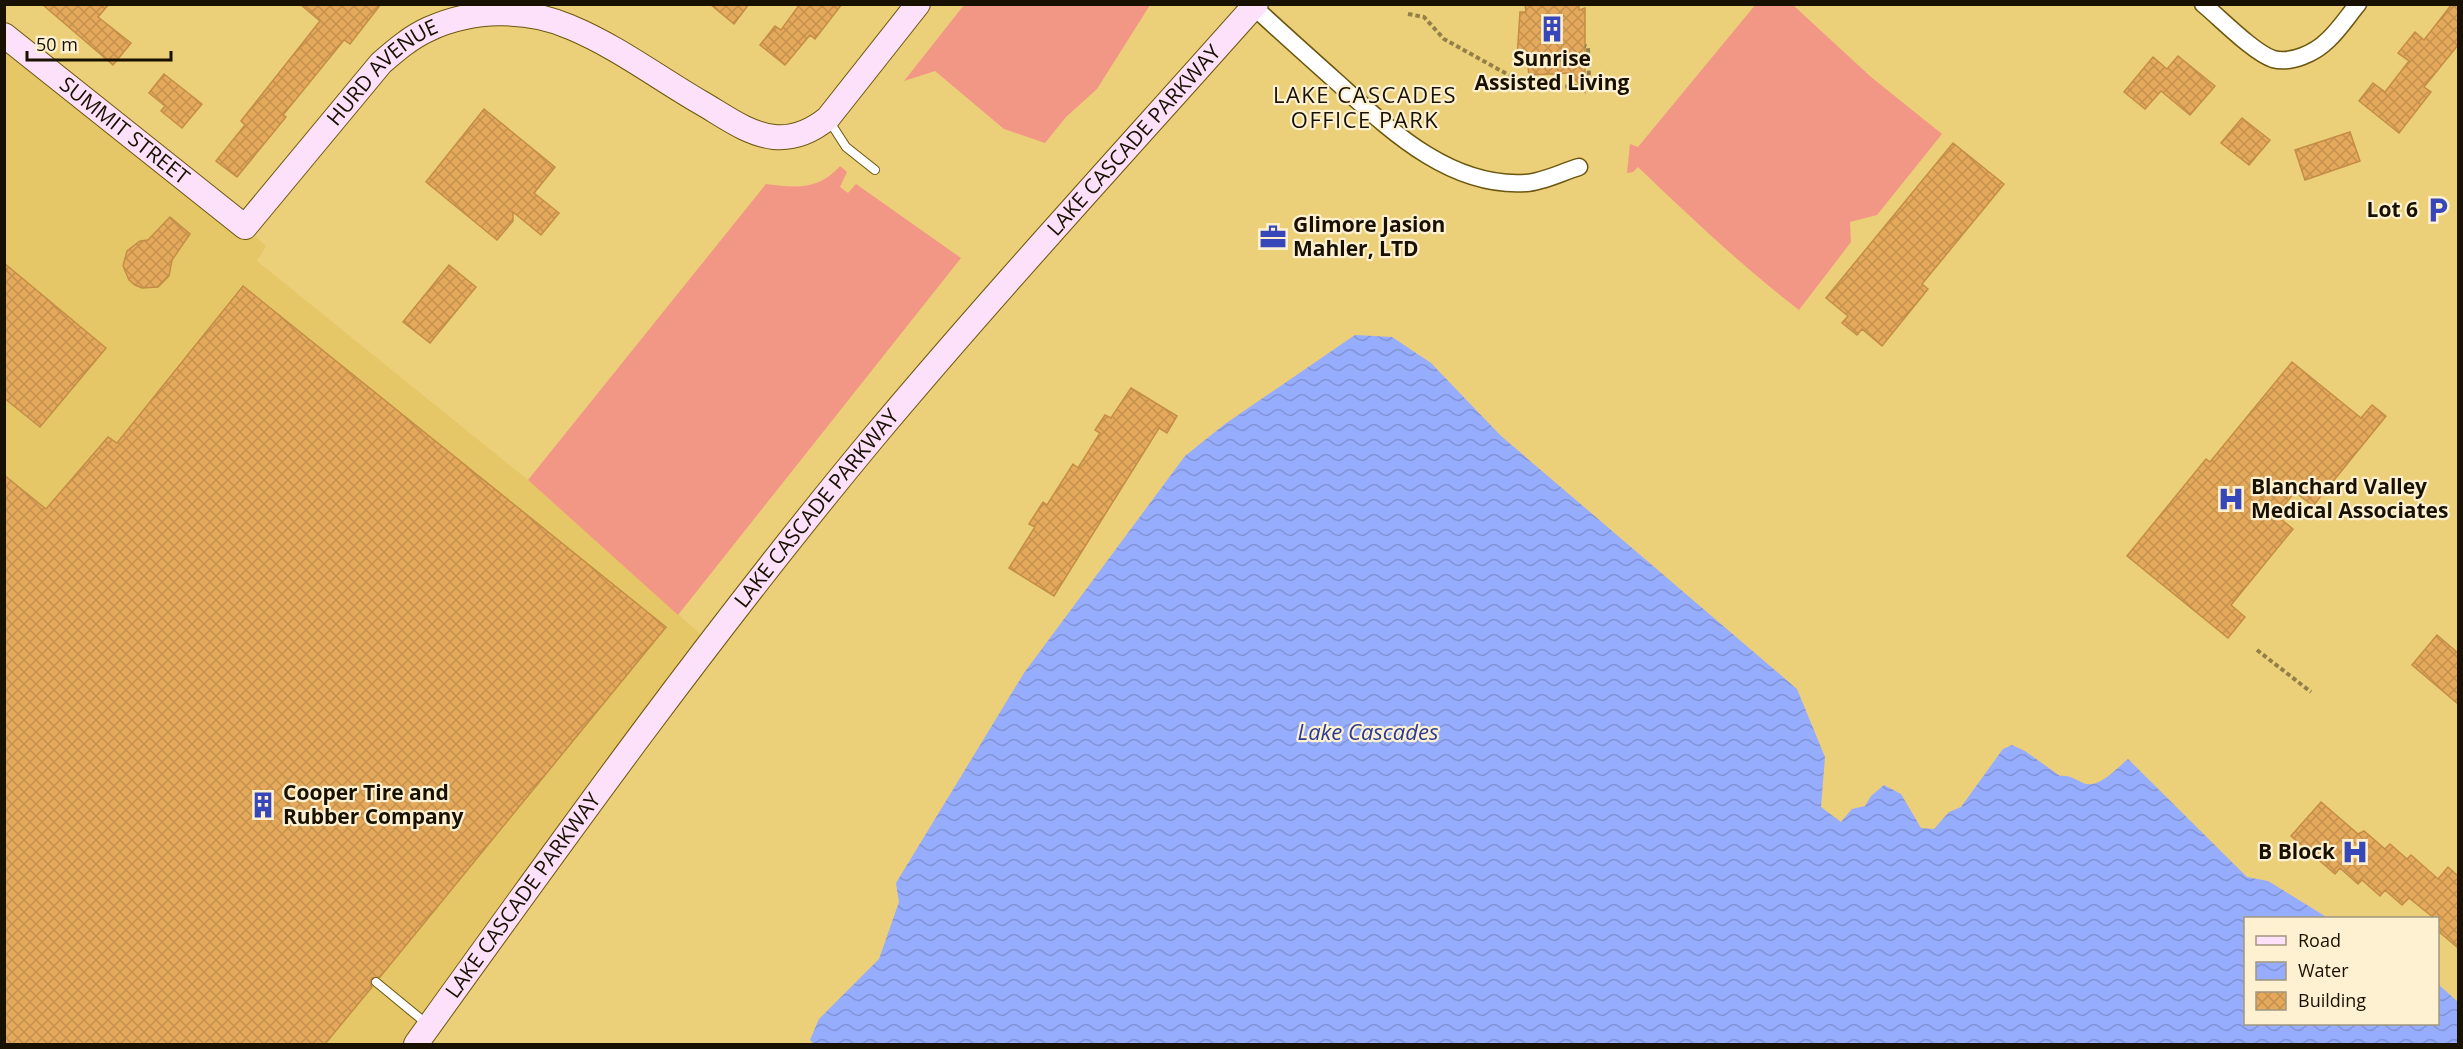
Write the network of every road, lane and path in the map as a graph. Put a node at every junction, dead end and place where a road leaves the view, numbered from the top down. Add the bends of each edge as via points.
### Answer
1 (918, 4) edge
2 (2203, 4) edge
3 (2358, 4) edge
4 (1255, 6) edge
5 (503, 9) edge
6 (1408, 14) dead end
7 (4, 35) edge
8 (1585, 46) dead end
9 (828, 118) junction
10 (1579, 167) dead end
11 (874, 170) dead end
12 (245, 227) joint
13 (2257, 650) dead end
14 (2311, 692) dead end
15 (376, 982) dead end
16 (423, 1035) edge

1 - 9 street
2 - 3 street via 2273,59 2304,56 2320,47
4 - 10 street via 1400,137 1447,166 1473,176 1528,183
4 - 16 street, LAKE CASCADE PARKWAY via 983,308 872,440 702,651
5 - 9 street, HURD AVENUE via 570,27 743,127 772,137 792,136 816,128
5 - 12 street, HURD AVENUE via 426,30 381,63
6 - 8 path via 1424,17 1444,39 1532,88 1580,87 1589,79
7 - 12 street, SUMMIT STREET
9 - 11 lane via 846,147
13 - 14 path
15 - 16 lane

